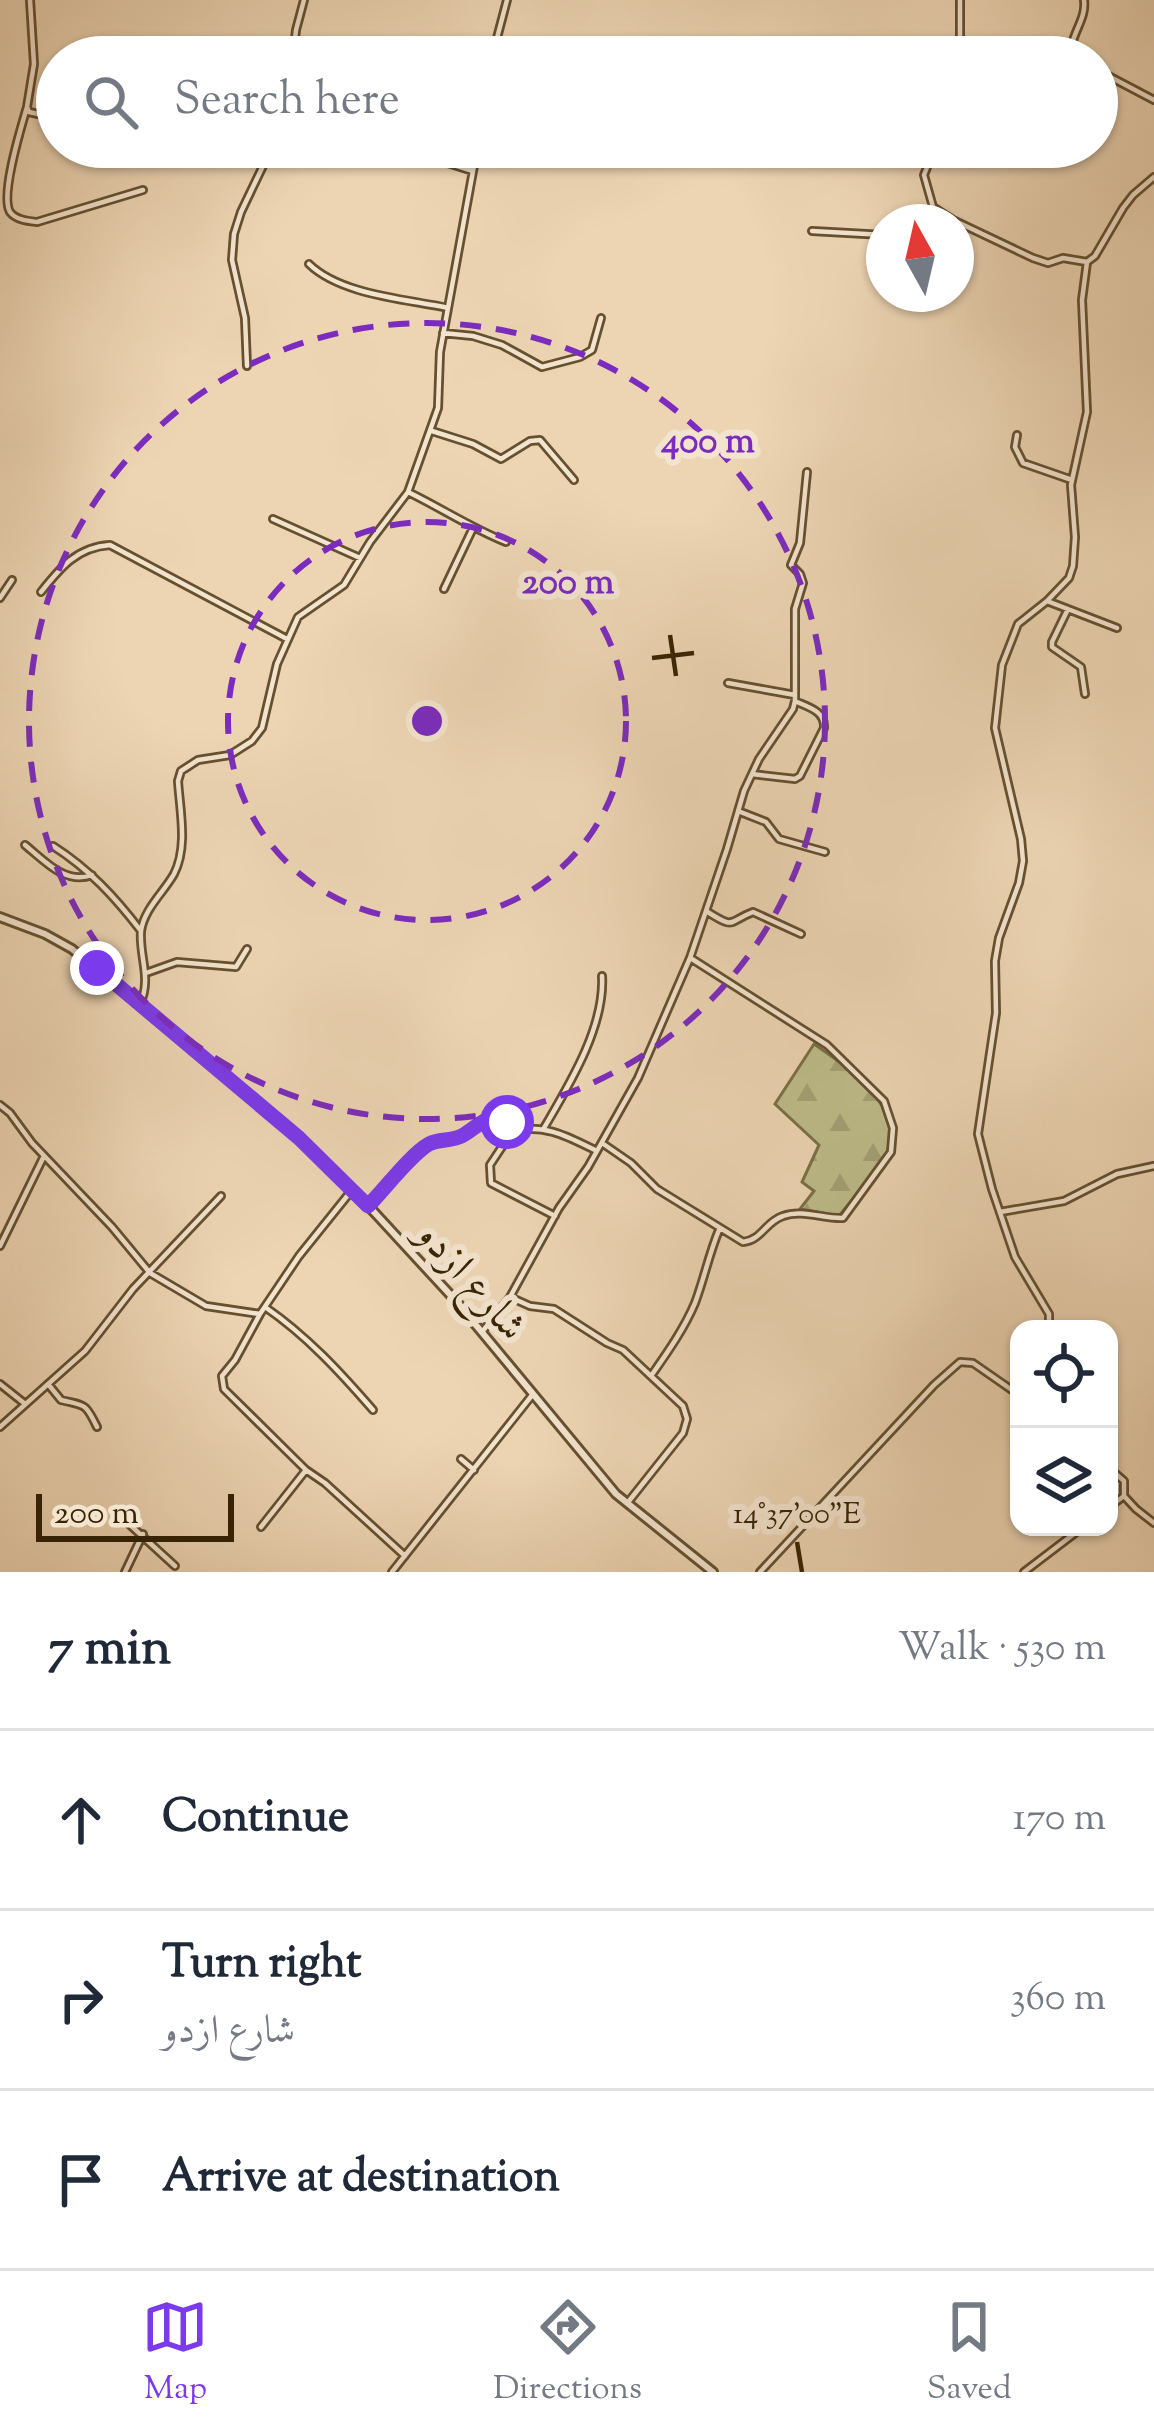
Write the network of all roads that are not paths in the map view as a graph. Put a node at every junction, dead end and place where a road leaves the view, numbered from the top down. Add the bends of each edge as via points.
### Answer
1 (30, 0) edge
2 (304, 0) edge
3 (507, 0) edge
4 (960, 0) edge
5 (1084, 0) edge
6 (297, 36) edge
7 (498, 36) edge
8 (960, 36) edge
9 (1075, 36) edge
10 (1118, 81) edge
11 (1154, 100) edge
12 (27, 107) junction
13 (36, 114) edge
14 (262, 168) edge
15 (463, 168) edge
16 (473, 168) edge
17 (928, 168) edge
18 (472, 171) junction
19 (1154, 178) edge
20 (143, 190) dead end
21 (933, 204) edge
22 (974, 230) edge
23 (812, 231) dead end
24 (866, 234) edge
25 (1087, 262) junction
26 (309, 264) dead end
27 (448, 308) junction
28 (601, 318) dead end
29 (443, 333) junction
30 (247, 366) dead end
31 (432, 431) junction
32 (1016, 435) dead end
33 (807, 472) dead end
34 (574, 480) dead end
35 (1072, 480) junction
36 (408, 492) junction
37 (273, 519) dead end
38 (472, 528) junction
39 (506, 542) dead end
40 (360, 558) junction
41 (12, 580) dead end
42 (444, 590) dead end
43 (41, 592) dead end
44 (0, 598) edge
45 (1047, 601) junction
46 (1068, 609) junction
47 (1117, 628) dead end
48 (287, 639) junction
49 (728, 683) dead end
50 (1085, 694) dead end
51 (795, 698) junction
52 (752, 774) junction
53 (738, 811) junction
54 (25, 845) dead end
55 (52, 846) dead end
56 (826, 852) dead end
57 (92, 875) junction
58 (706, 911) junction
59 (0, 917) edge
60 (141, 931) junction
61 (801, 934) dead end
62 (247, 950) dead end
63 (690, 958) junction
64 (146, 973) junction
65 (602, 976) dead end
66 (140, 1004) junction
67 (0, 1105) edge
68 (544, 1128) junction
69 (513, 1130) junction
70 (602, 1143) junction
71 (597, 1151) junction
72 (44, 1156) junction
73 (1154, 1166) edge
74 (352, 1190) junction
75 (221, 1196) dead end
76 (368, 1206) junction
77 (1000, 1212) junction
78 (555, 1216) junction
79 (720, 1228) junction
80 (0, 1246) edge
81 (150, 1273) junction
82 (511, 1298) junction
83 (265, 1307) junction
84 (260, 1314) junction
85 (1049, 1320) edge
86 (482, 1332) junction
87 (651, 1376) junction
88 (0, 1384) edge
89 (48, 1384) junction
90 (1010, 1388) edge
91 (533, 1394) junction
92 (25, 1404) junction
93 (373, 1410) dead end
94 (0, 1427) edge
95 (97, 1427) dead end
96 (461, 1459) dead end
97 (306, 1470) junction
98 (474, 1470) junction
99 (1118, 1476) edge
100 (1124, 1496) junction
101 (1118, 1501) edge
102 (627, 1503) junction
103 (117, 1513) dead end
104 (1154, 1522) edge
105 (262, 1527) dead end
106 (143, 1534) junction
107 (1071, 1536) edge
108 (405, 1556) junction
109 (175, 1566) dead end
110 (125, 1572) edge
111 (392, 1572) edge
112 (712, 1572) edge
113 (760, 1572) edge
114 (1024, 1572) edge

1 - 12 street
2 - 6 street
3 - 7 street
4 - 8 street
5 - 9 street
10 - 11 street
12 - 13 street
12 - 20 street via 5,196 10,213 37,222
14 - 30 street via 233,247
15 - 18 street
16 - 18 street
17 - 21 street
18 - 27 street
19 - 25 street
22 - 25 street via 1048,263
23 - 24 street
25 - 35 street via 1087,412
26 - 27 street via 337,283
27 - 29 street
28 - 29 street via 588,353 542,367 502,345
29 - 31 street
31 - 34 street via 501,459 540,440
31 - 36 street
32 - 35 street via 1023,463
33 - 51 street via 791,565 803,583 795,609
35 - 45 street via 1073,566
36 - 38 street
36 - 40 street
37 - 40 street
38 - 39 street
38 - 42 street
40 - 48 street via 344,585 303,611
41 - 44 street
43 - 48 street via 75,555 110,545
45 - 46 street
45 - 77 street via 1012,637 995,728 1023,861 994,961 996,1013 978,1134
46 - 47 street
46 - 50 street via 1052,645 1081,667
48 - 60 street via 252,742 181,771 182,848
49 - 51 street
51 - 52 street
51 - 52 street via 824,719 806,766 795,779
52 - 53 street
53 - 56 street via 766,822 778,839
53 - 58 street
54 - 57 street via 61,874
55 - 57 street
57 - 60 street
58 - 61 street via 729,924 753,912
58 - 63 street
59 - 66 street, شارع ازدو via 72,949
60 - 64 street
62 - 64 street via 236,967 178,962
63 - 70 street
63 - 79 street via 839,1054 884,1101 893,1128 888,1160 843,1219 786,1214 750,1242
64 - 66 street
65 - 68 street via 596,1018
66 - 74 street, شارع ازدو
67 - 72 street
68 - 69 street
68 - 71 street
69 - 76 street via 502,1119 483,1119 460,1138 424,1146
69 - 78 street via 490,1165 491,1183
70 - 71 street
70 - 79 street
71 - 78 street
72 - 80 street
72 - 81 street
73 - 77 street via 1064,1201
74 - 76 street, شارع ازدو
74 - 83 street
75 - 81 street
76 - 86 street, شارع ازدو
77 - 85 street
78 - 82 street
79 - 87 street via 696,1300
81 - 84 street via 206,1306
81 - 89 street
82 - 86 street
82 - 87 street via 565,1314
83 - 84 street
83 - 93 street
84 - 97 street via 222,1383
86 - 91 street, شارع ازدو
87 - 102 street via 683,1406 687,1426
88 - 92 street
89 - 92 street
89 - 95 street via 61,1400 79,1402
90 - 113 street via 960,1362
91 - 98 street
91 - 102 street, شارع ازدو
92 - 94 street
96 - 98 street
97 - 105 street
97 - 108 street
98 - 108 street
99 - 100 street
100 - 101 street
100 - 104 street
102 - 112 street, شارع ازدو
103 - 106 street
106 - 109 street
106 - 110 street
107 - 114 street
108 - 111 street

